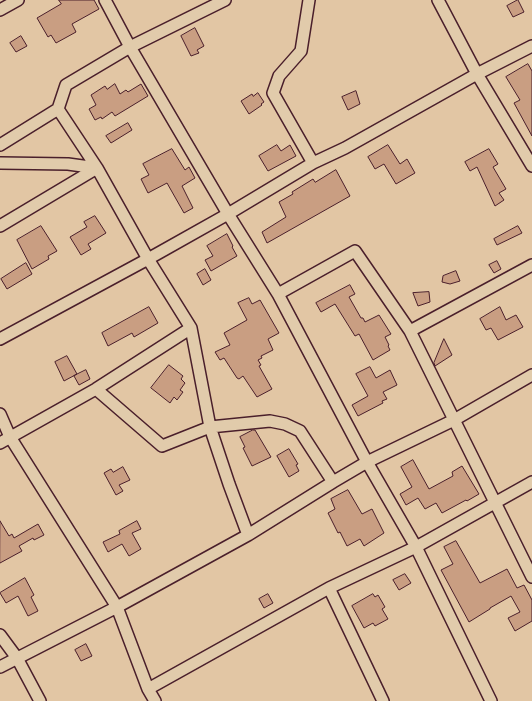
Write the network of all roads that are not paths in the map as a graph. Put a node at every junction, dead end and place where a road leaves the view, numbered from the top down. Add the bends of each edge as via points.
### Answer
1 (18, 0) edge
2 (105, 0) edge
3 (225, 0) edge
4 (309, 0) edge
5 (438, 0) edge
6 (0, 10) edge
7 (532, 46) edge
8 (130, 47) junction
9 (478, 74) junction
10 (58, 109) junction
11 (0, 145) edge
12 (530, 159) edge
13 (0, 163) edge
14 (312, 163) junction
15 (97, 168) junction
16 (228, 214) junction
17 (0, 226) edge
18 (148, 259) junction
19 (532, 265) edge
20 (278, 294) junction
21 (192, 328) junction
22 (410, 331) junction
23 (0, 339) edge
24 (532, 375) edge
25 (96, 389) junction
26 (0, 414) edge
27 (454, 420) junction
28 (210, 427) junction
29 (5, 440) edge
30 (367, 462) junction
31 (333, 482) junction
32 (532, 482) edge
33 (496, 502) junction
34 (248, 534) junction
35 (416, 547) junction
36 (532, 577) edge
37 (329, 588) junction
38 (117, 606) junction
39 (0, 635) edge
40 (17, 658) junction
41 (0, 667) edge
42 (148, 689) junction
43 (40, 701) edge
44 (155, 701) edge
45 (382, 701) edge
46 (491, 701) edge

1 - 6 street
2 - 8 street
3 - 8 street
4 - 14 street via 301,50 279,76 274,93
5 - 9 street
7 - 9 street
8 - 10 street via 66,85
8 - 16 street
9 - 12 street
9 - 14 street via 345,148
10 - 11 street
10 - 15 street
13 - 15 street via 68,164
14 - 16 street
15 - 17 street
15 - 18 street
16 - 18 street
16 - 20 street
18 - 21 street
18 - 23 street
19 - 22 street
20 - 22 street via 354,251
20 - 30 street
21 - 25 street
21 - 28 street
22 - 27 street
24 - 27 street
25 - 28 street via 162,446
25 - 29 street
26 - 29 street
27 - 30 street
27 - 33 street
28 - 31 street via 270,421 285,424 300,431
28 - 34 street
29 - 38 street
30 - 31 street
30 - 35 street
31 - 34 street
32 - 33 street
33 - 35 street
33 - 36 street
34 - 38 street
35 - 37 street
35 - 46 street
37 - 42 street
37 - 45 street
38 - 40 street
38 - 42 street
39 - 40 street
40 - 41 street
40 - 43 street
42 - 44 street

